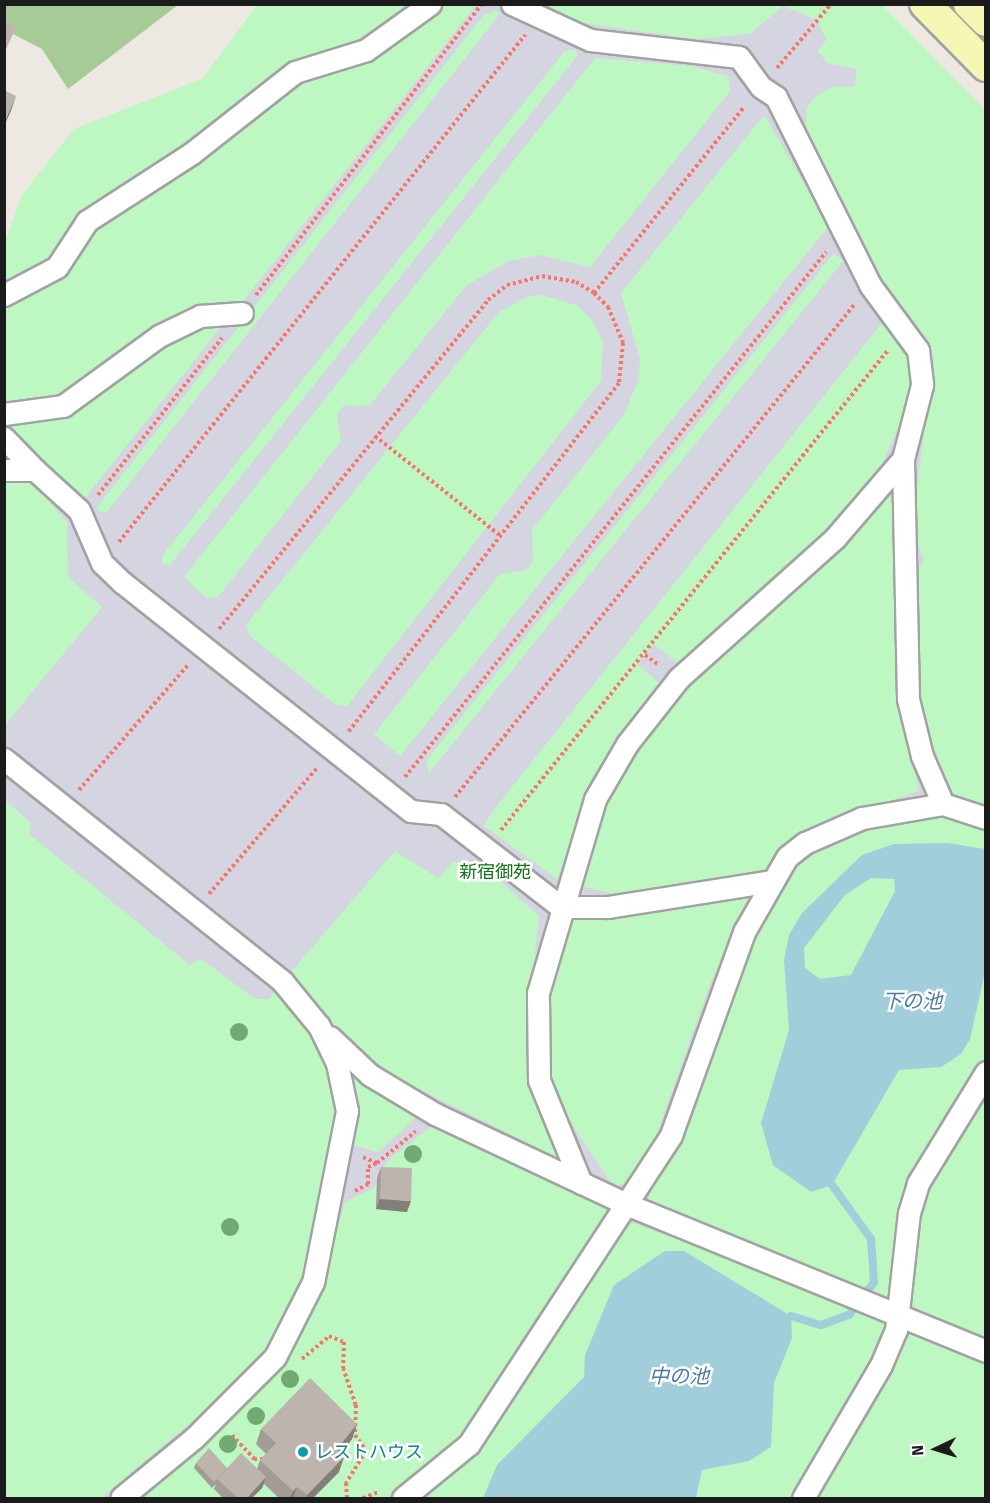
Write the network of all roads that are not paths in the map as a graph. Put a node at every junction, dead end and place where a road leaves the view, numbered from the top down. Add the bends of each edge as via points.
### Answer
1 (430, 4) edge
2 (512, 4) edge
3 (925, 4) edge
4 (969, 4) edge
5 (986, 21) edge
6 (986, 66) edge
7 (4, 295) edge
8 (242, 313) road end
9 (4, 414) edge
10 (4, 438) edge
11 (903, 459) junction
12 (4, 470) edge
13 (35, 470) junction
14 (4, 759) edge
15 (943, 804) junction
16 (978, 816) edge
17 (772, 880) junction
18 (561, 907) junction
19 (319, 1026) junction
20 (986, 1072) edge
21 (581, 1183) junction
22 (626, 1204) junction
23 (898, 1315) junction
24 (986, 1351) edge
25 (121, 1498) edge
26 (403, 1498) edge
27 (803, 1498) edge

1 - 7 street via 366,50 295,72 192,153 87,221 57,267
2 - 11 street via 537,20 590,40 739,57 761,87 776,97 870,285 918,350 922,385
3 - 6 main road
4 - 5 main road
8 - 9 street via 200,316 159,336 63,406
10 - 13 street
11 - 15 street via 908,699 922,756
11 - 18 street via 835,537 679,678 627,744 595,799
12 - 13 street
13 - 18 street via 80,510 102,564 411,811 441,814
14 - 19 street via 282,981
15 - 16 street
15 - 17 street via 862,818 805,843
17 - 18 street via 608,907
17 - 22 street via 740,941 671,1135
18 - 21 street via 538,993 539,1080
19 - 21 street via 370,1074 435,1114
19 - 25 street via 337,1063 345,1120 313,1282 275,1357 216,1416
20 - 23 street via 918,1182 909,1213
21 - 22 street
22 - 23 street via 846,1290
22 - 26 street via 469,1444
23 - 24 street
23 - 27 street via 881,1365

